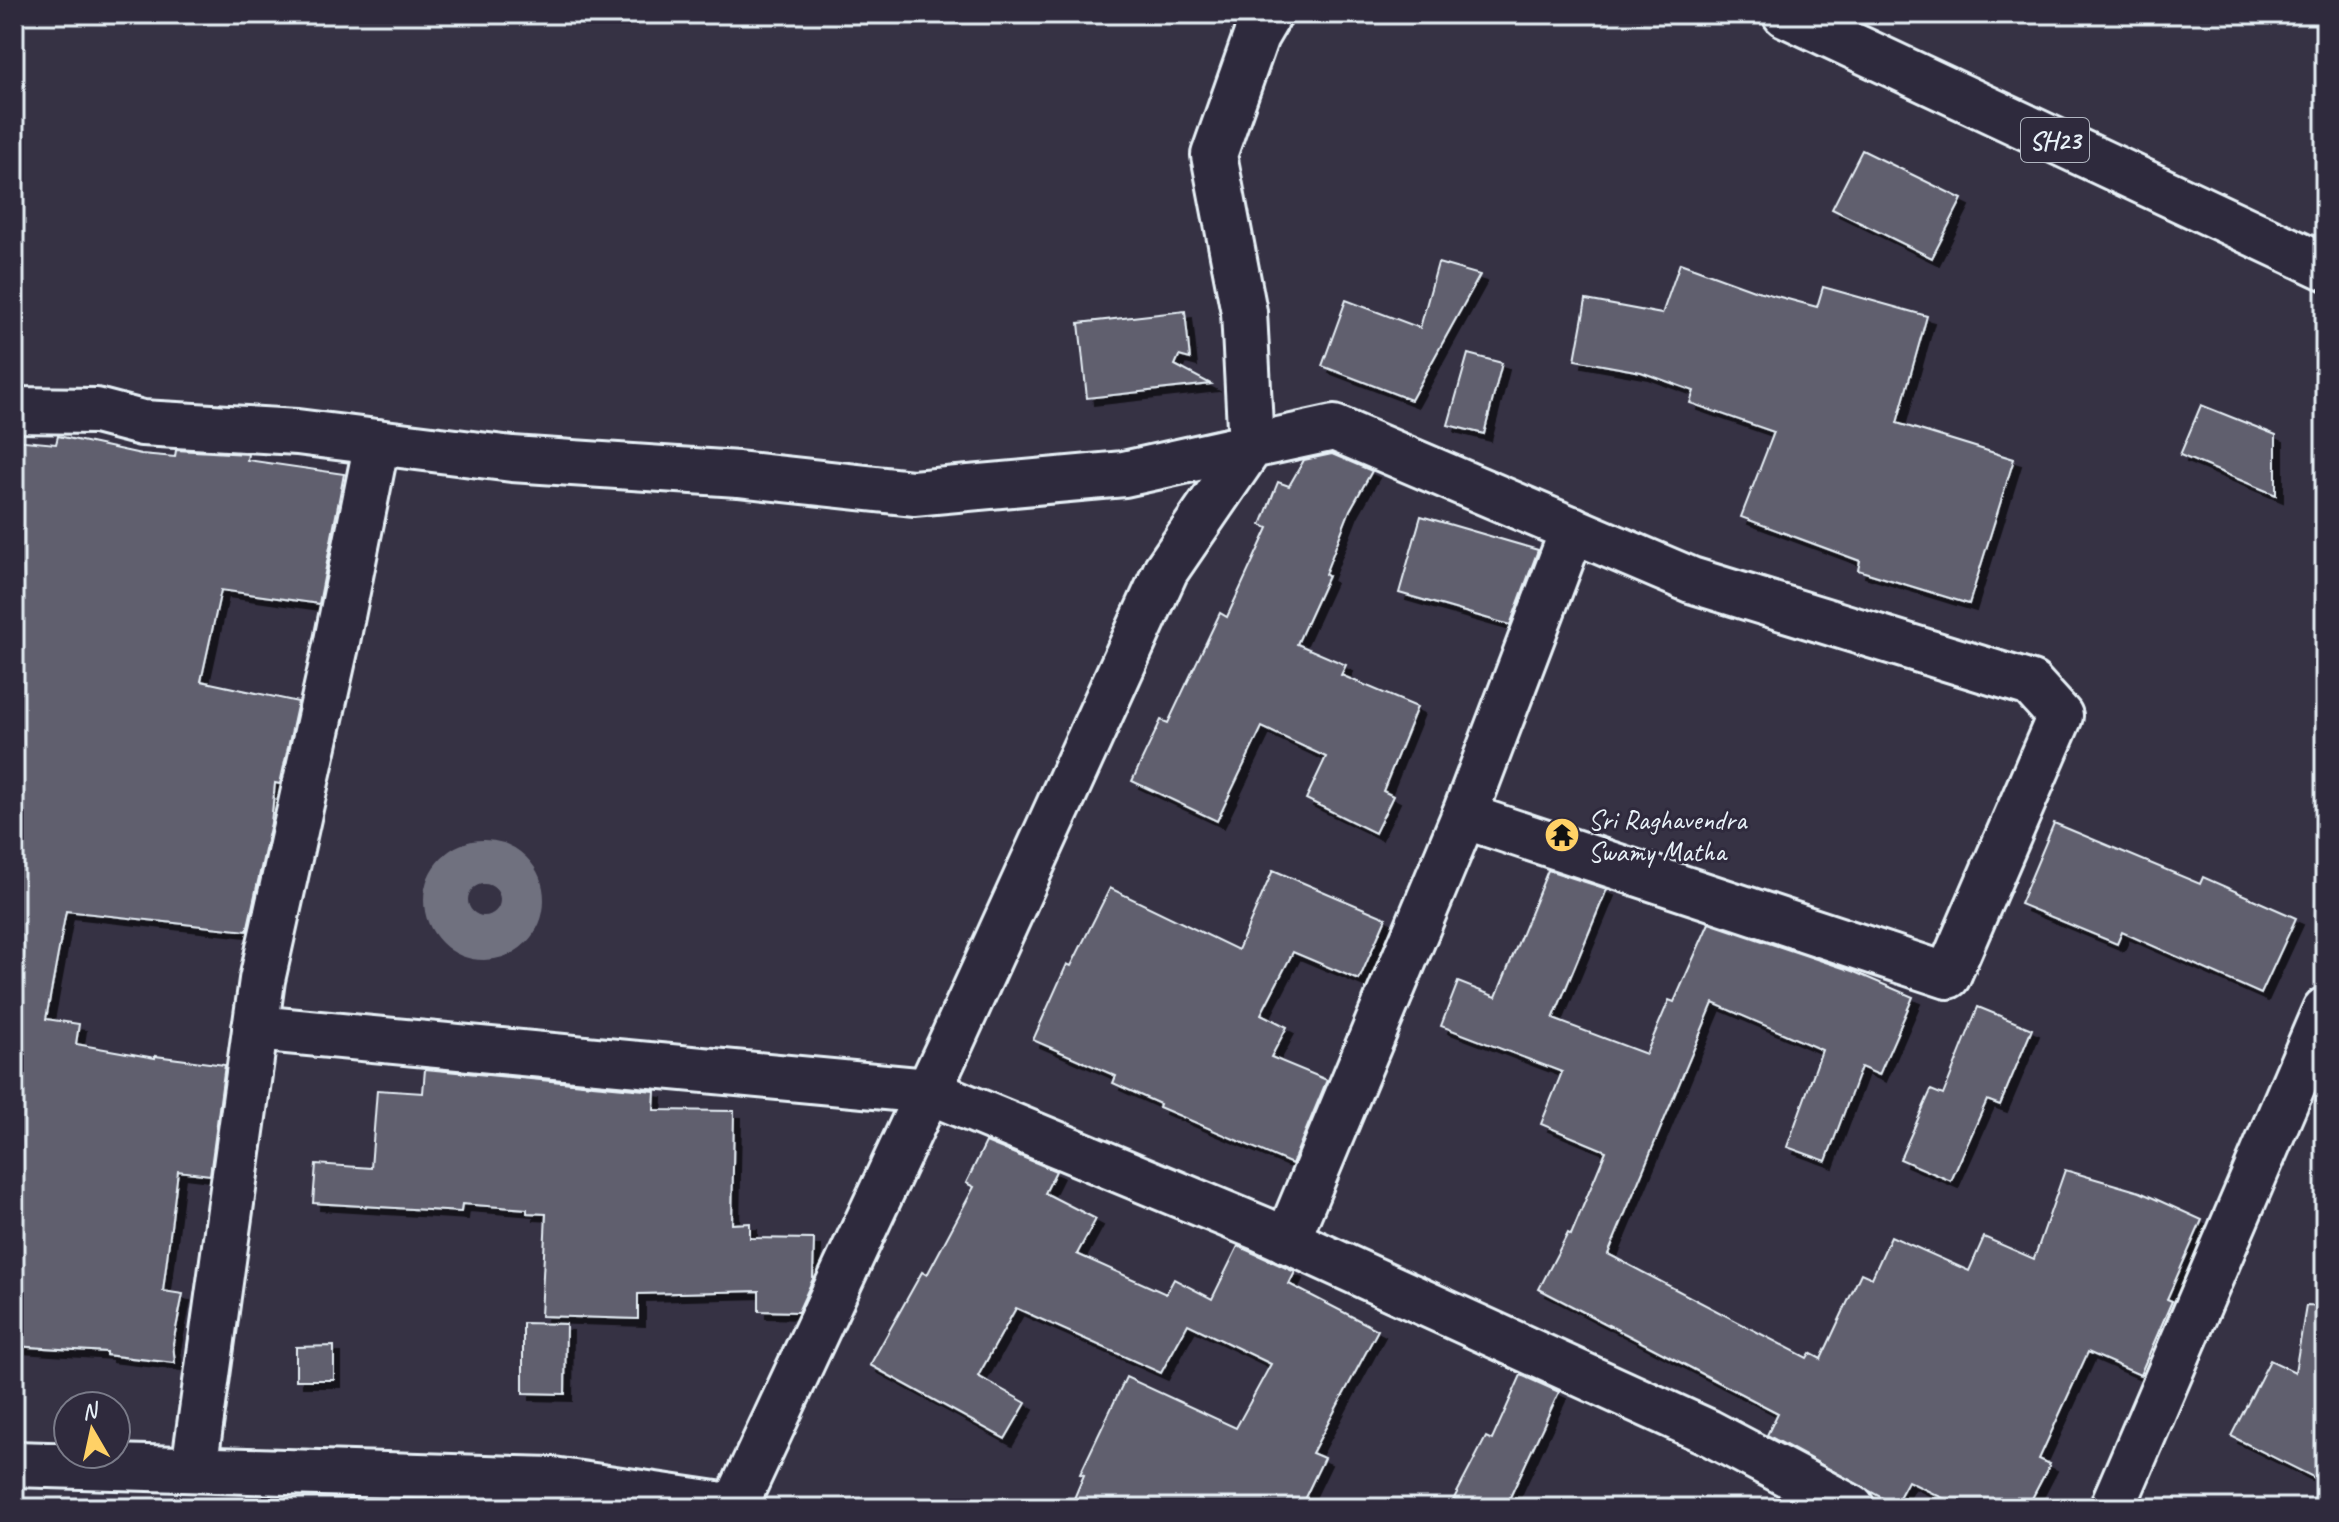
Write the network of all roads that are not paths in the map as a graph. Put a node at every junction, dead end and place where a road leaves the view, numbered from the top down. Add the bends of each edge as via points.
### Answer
1 (1269, 14) edge
2 (1785, 14) edge
3 (2325, 267) edge
4 (14, 410) edge
5 (377, 442) junction
6 (1251, 446) junction
7 (1573, 529) junction
8 (1464, 816) junction
9 (2325, 1010) edge
10 (255, 1028) junction
11 (928, 1091) junction
12 (1287, 1241) junction
13 (14, 1464) edge
14 (194, 1469) junction
15 (738, 1507) edge
16 (1852, 1508) edge
17 (2112, 1508) edge

1 - 6 street via 1256,36 1214,155 1244,312
2 - 3 street, SH23
4 - 5 street via 96,411 142,423
5 - 6 street via 512,459 738,474 913,493 1124,474
5 - 10 street
6 - 7 street via 1334,428
6 - 11 street via 1166,570
7 - 8 street
7 - 8 street via 1691,580 2031,684 2060,716 1948,976
8 - 12 street
9 - 17 street
10 - 11 street
10 - 14 street
11 - 12 street
11 - 15 street
12 - 16 street via 1708,1432
13 - 14 street
14 - 15 street via 553,1480

